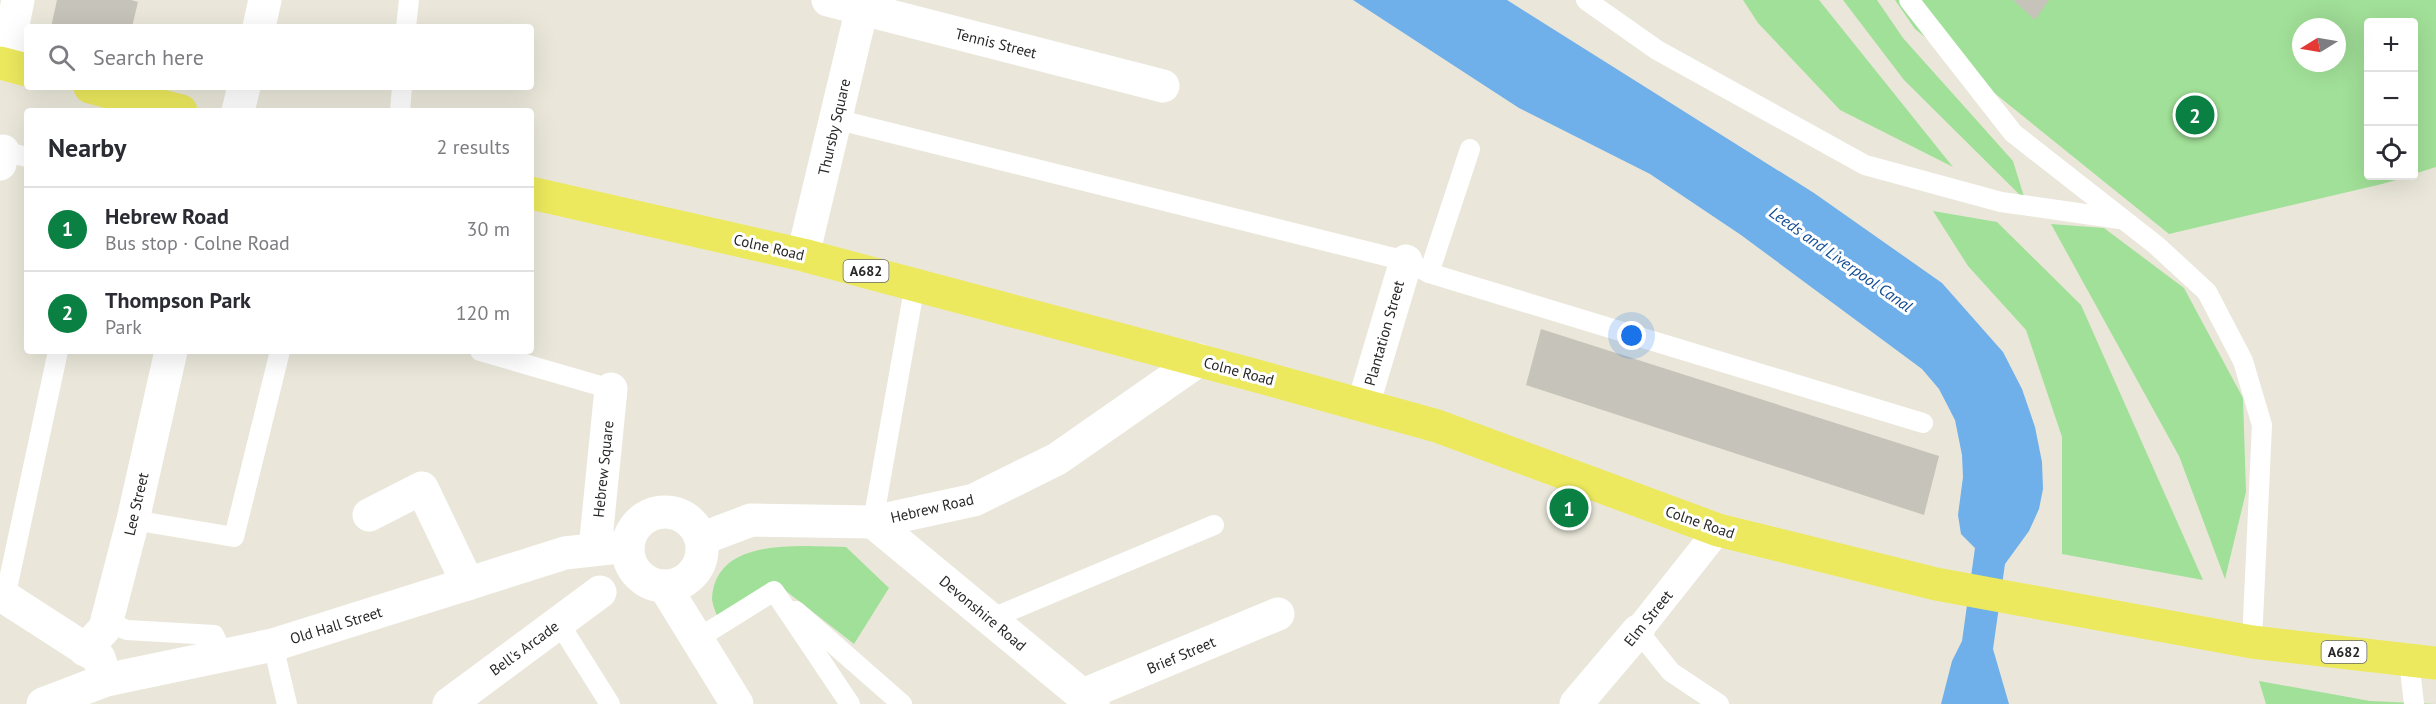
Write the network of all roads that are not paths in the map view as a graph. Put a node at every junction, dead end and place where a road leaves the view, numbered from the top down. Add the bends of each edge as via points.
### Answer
1 (18, 0) edge
2 (265, 0) edge
3 (409, 0) edge
4 (828, 0) edge
5 (1586, 0) edge
6 (1909, 0) edge
7 (863, 5) edge
8 (260, 24) edge
9 (405, 24) edge
10 (11, 66) edge
11 (1163, 86) dead end
12 (101, 90) edge
13 (243, 90) edge
14 (402, 90) edge
15 (170, 108) edge
16 (239, 108) edge
17 (400, 108) edge
18 (836, 119) junction
19 (1470, 149) dead end
20 (534, 194) edge
21 (2123, 219) junction
22 (803, 255) junction
23 (1417, 267) junction
24 (915, 284) junction
25 (57, 354) edge
26 (170, 354) edge
27 (279, 354) edge
28 (490, 354) edge
29 (1199, 360) junction
30 (611, 389) joint
31 (1363, 405) junction
32 (1923, 423) dead end
33 (369, 515) dead end
34 (133, 520) junction
35 (873, 522) junction
36 (1215, 525) dead end
37 (1718, 530) junction
38 (701, 538) junction
39 (628, 546) junction
40 (595, 549) junction
41 (468, 584) junction
42 (665, 587) junction
43 (774, 591) junction
44 (600, 592) dead end
45 (3, 596) edge
46 (1278, 614) dead end
47 (990, 619) junction
48 (106, 622) junction
49 (559, 622) junction
50 (1638, 631) junction
51 (697, 639) junction
52 (2242, 640) junction
53 (273, 645) junction
54 (85, 650) junction
55 (225, 656) junction
56 (2422, 661) edge
57 (106, 680) junction
58 (463, 700) edge
59 (1088, 700) edge
60 (43, 704) edge
61 (287, 704) edge
62 (610, 704) edge
63 (736, 704) edge
64 (850, 704) edge
65 (902, 704) edge
66 (1576, 704) edge
67 (1719, 704) edge
68 (2414, 704) edge

1 - 10 street
2 - 8 street
3 - 9 lane
4 - 7 street, Tennis Street
5 - 21 lane via 1657,50 1865,165 2001,202
6 - 21 lane via 2013,133
7 - 11 street, Tennis Street
7 - 18 street, Thursby Square
12 - 15 main road
13 - 16 street
14 - 17 lane
18 - 22 street, Thursby Square
18 - 23 lane
19 - 23 lane
20 - 22 main road, Colne Road / A682
21 - 52 lane via 2207,292 2243,361 2262,425
22 - 24 main road, Colne Road / A682
23 - 31 street, Plantation Street
23 - 32 lane
24 - 29 main road, Colne Road / A682
24 - 35 lane
25 - 45 lane
26 - 34 street, Lee Street
27 - 34 lane via 234,537
28 - 30 lane
29 - 31 main road, Colne Road / A682
29 - 35 street, Hebrew Road via 1057,459 974,500
30 - 40 street, Hebrew Square
31 - 37 main road, Colne Road / A682 via 1437,426
33 - 41 street via 422,488
34 - 48 street, Lee Street
35 - 38 street, Hebrew Road via 751,520
35 - 47 street, Devonshire Road
36 - 47 lane
37 - 50 street, Elm Street
37 - 52 main road, Colne Road / A682 via 1936,585
38 - 39 street via 683,516 667,512 652,514 641,521 633,529
38 - 42 street via 702,554 697,569 682,582
39 - 40 street, Old Hall Street
39 - 42 street via 630,563 641,578
40 - 41 street, Old Hall Street via 565,553
41 - 53 street, Old Hall Street
42 - 51 street
43 - 51 lane
43 - 64 lane
43 - 65 lane
44 - 49 street, Bell's Arcade
45 - 54 street
46 - 59 street, Brief Street
47 - 59 street, Devonshire Road
48 - 54 street, Lee Street
48 - 55 lane via 127,630 214,635
49 - 58 street, Bell's Arcade
49 - 62 lane
50 - 66 street, Elm Street
50 - 67 lane via 1671,672
51 - 63 street
52 - 56 main road, A682
53 - 55 street, Old Hall Street
53 - 61 lane
54 - 57 street via 99,658
55 - 57 street, Old Hall Street
56 - 68 lane
57 - 60 street, Old Hall Street

